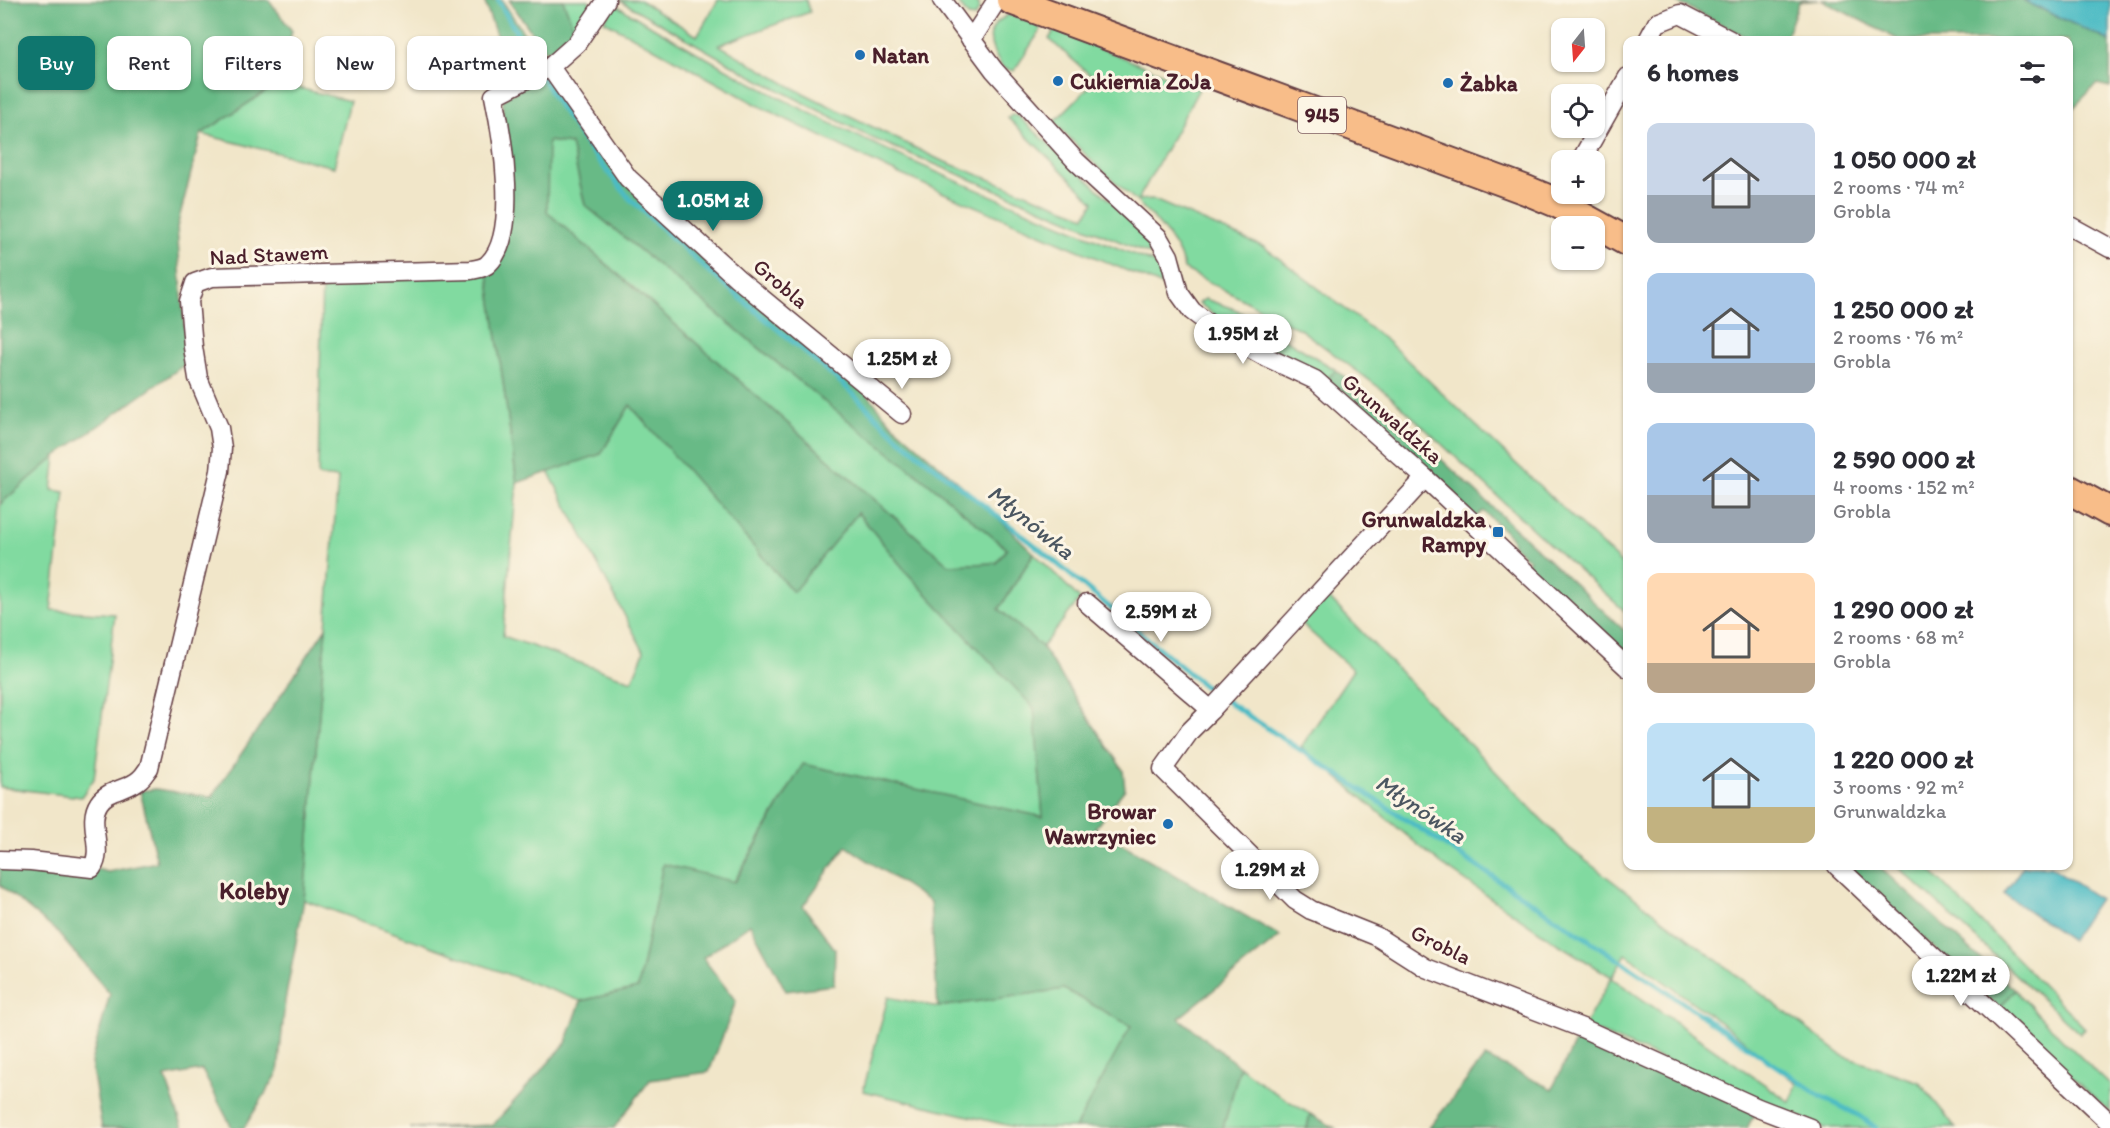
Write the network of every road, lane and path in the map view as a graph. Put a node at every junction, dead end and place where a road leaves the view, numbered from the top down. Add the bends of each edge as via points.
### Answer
1 (606, 0) edge
2 (942, 0) edge
3 (997, 0) edge
4 (1011, 0) edge
5 (1650, 36) edge
6 (1722, 36) edge
7 (970, 40) junction
8 (550, 67) junction
9 (1623, 85) edge
10 (1587, 150) edge
11 (1551, 195) edge
12 (1569, 204) edge
13 (2073, 228) edge
14 (1623, 239) edge
15 (2110, 248) edge
16 (902, 414) dead end
17 (1425, 478) junction
18 (2073, 492) edge
19 (2110, 512) edge
20 (1087, 603) dead end
21 (1623, 663) edge
22 (1211, 710) junction
23 (0, 860) edge
24 (1841, 870) edge
25 (2110, 1123) edge
26 (1810, 1128) edge

1 - 8 street, Nad Stawem via 577,43
2 - 7 street, Grunwaldzka
3 - 7 street
4 - 11 main road, 945 via 1507,183
5 - 6 street via 1657,23 1680,14
7 - 17 street, Grunwaldzka via 1076,161 1158,237 1169,256 1179,293 1192,311 1217,330 1315,381
8 - 16 street, Grobla via 628,178 737,278
8 - 23 street, Nad Stawem via 494,96 507,177 500,244 487,266 471,270 212,277 195,284 189,301 198,378 219,428 222,448 149,768 140,780 98,804 94,816 97,860 92,868
9 - 10 street
12 - 14 main road, 945
13 - 15 street
17 - 21 street, Grunwaldzka
17 - 22 street, Grobla
18 - 19 main road
20 - 22 street
22 - 26 street, Grobla via 1190,731 1163,769 1295,900 1376,936 1426,968 1582,1028
24 - 25 street

